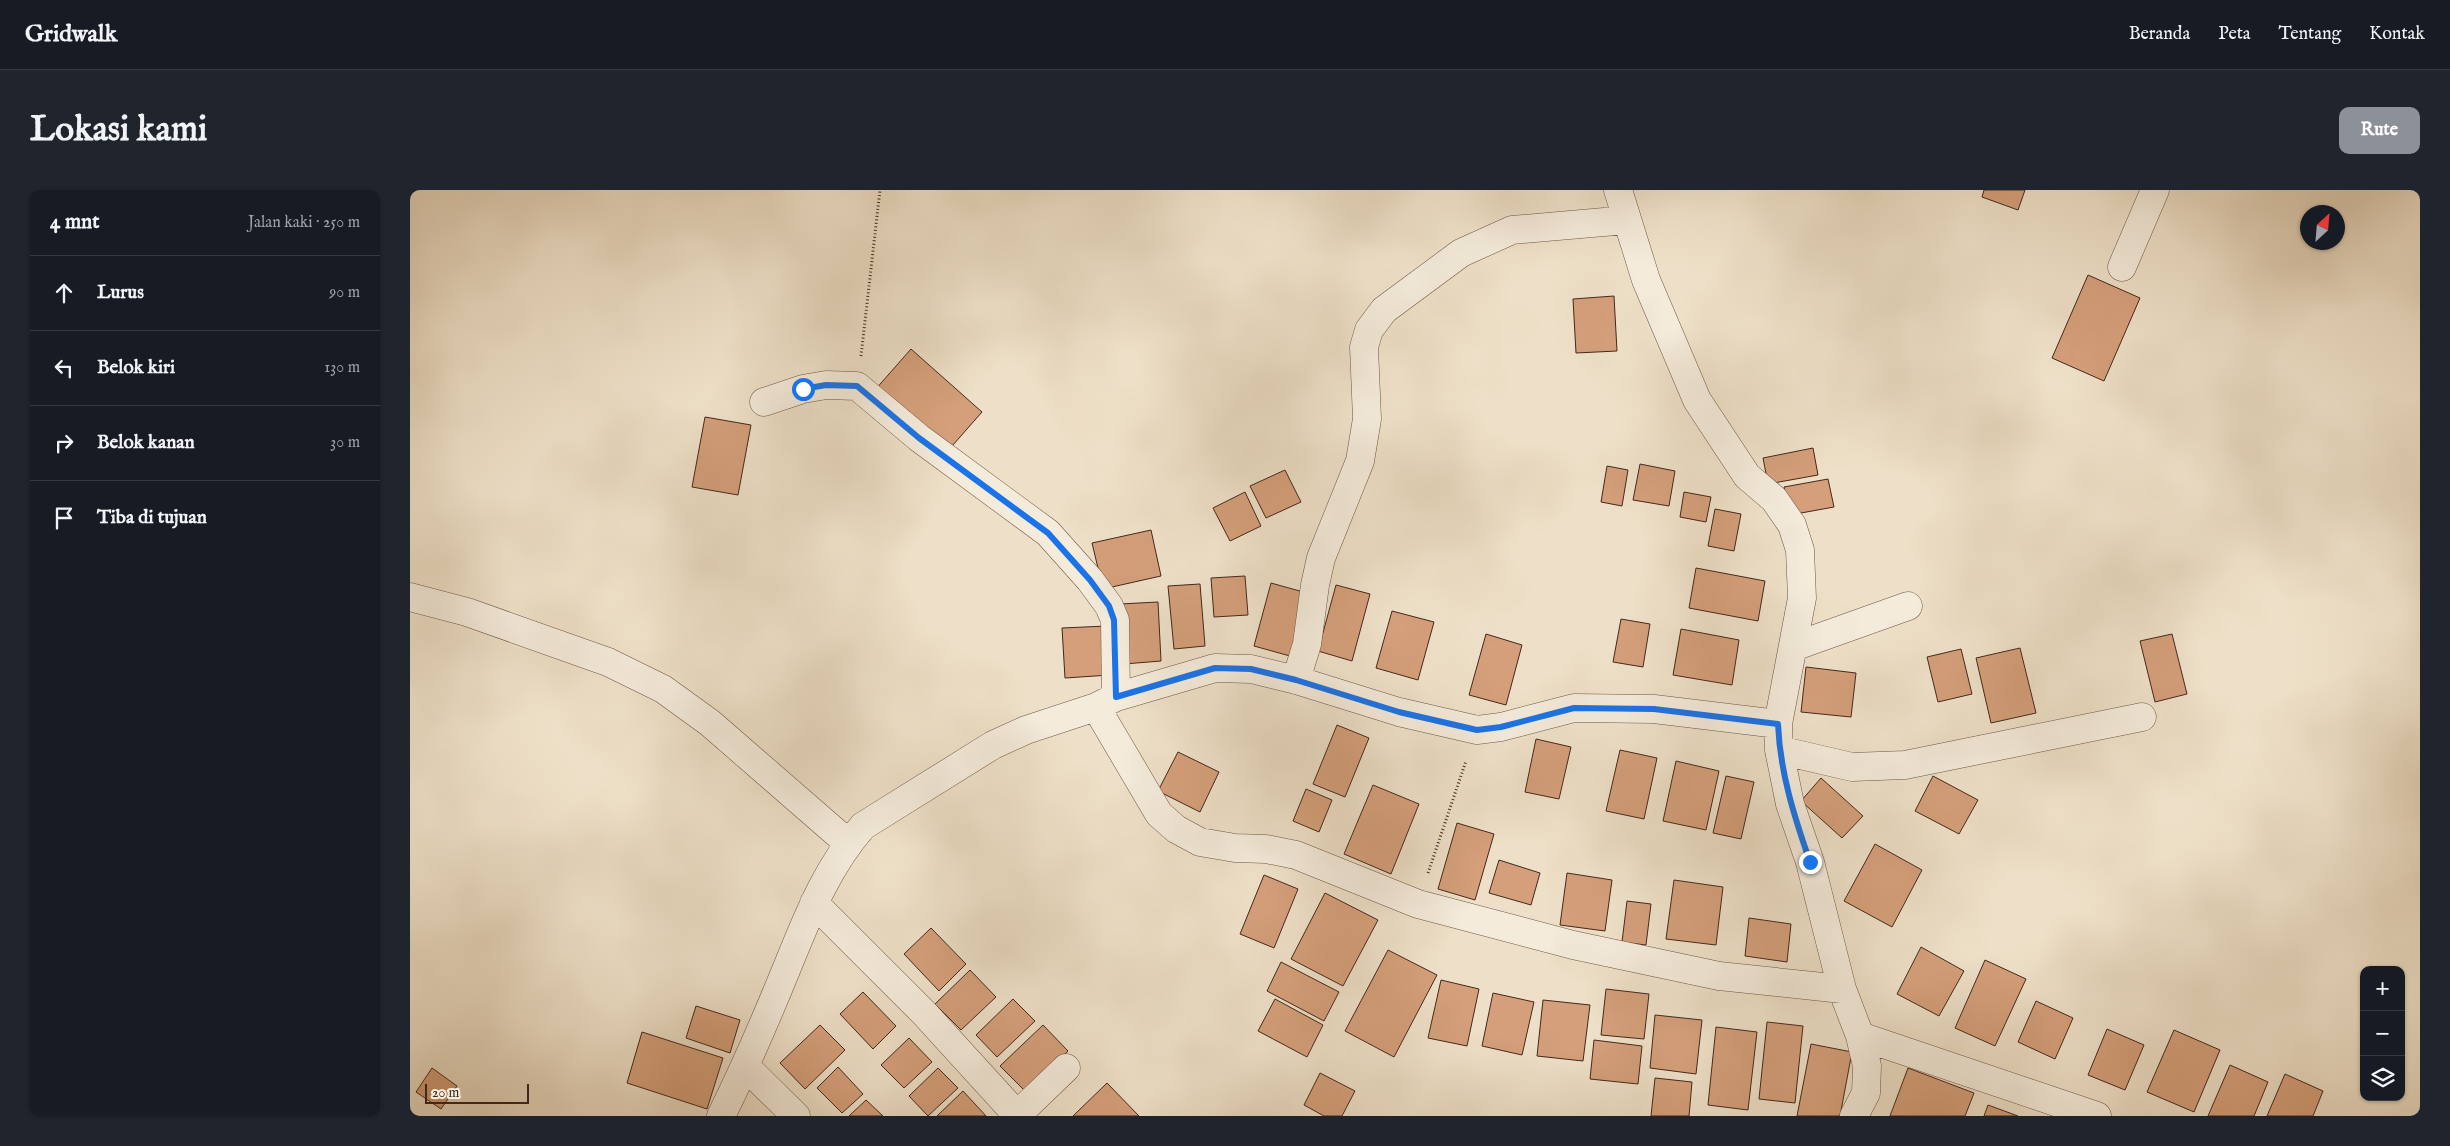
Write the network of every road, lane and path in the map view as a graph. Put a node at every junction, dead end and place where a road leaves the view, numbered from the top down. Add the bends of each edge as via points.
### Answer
1 (880, 190) edge
2 (1618, 190) edge
3 (2155, 190) edge
4 (1627, 220) junction
5 (2122, 267) dead end
6 (857, 386) junction
7 (764, 402) dead end
8 (410, 597) edge
9 (1908, 606) dead end
10 (1793, 647) junction
11 (1296, 680) junction
12 (1106, 702) junction
13 (2142, 717) dead end
14 (1778, 724) junction
15 (1477, 730) junction
16 (1779, 750) junction
17 (848, 843) junction
18 (814, 903) junction
19 (1418, 904) junction
20 (1842, 989) junction
21 (1860, 1036) junction
22 (746, 1067) junction
23 (1066, 1068) dead end
24 (1016, 1115) edge
25 (721, 1116) edge
26 (796, 1116) edge
27 (1854, 1116) edge
28 (2097, 1116) edge

1 - 6 path
2 - 4 street
3 - 5 street
4 - 10 street via 1646,280 1697,400 1747,476 1774,499 1792,525 1800,550 1802,598
4 - 11 street via 1512,230 1461,253 1384,310 1369,330 1364,347 1367,419 1360,461 1321,558 1314,585 1307,644
6 - 7 street via 826,385
6 - 12 street via 919,438 1048,533 1090,580 1104,598 1114,620
8 - 17 street via 467,612 608,662 663,689 710,723
9 - 10 street
10 - 14 street
11 - 12 street via 1251,669 1215,668
11 - 15 street via 1399,712
12 - 17 street via 993,745 863,826
12 - 19 street via 1145,794 1176,830 1200,842 1296,855
13 - 16 street via 1905,765 1852,767
14 - 15 street via 1654,709 1574,708
14 - 16 street
15 - 19 path
16 - 20 street via 1790,804 1810,862
17 - 18 street
18 - 22 street
18 - 24 street via 925,1014
19 - 20 street via 1573,945 1719,976
20 - 21 street
21 - 27 street via 1867,1066 1866,1093
21 - 28 street
22 - 25 street
22 - 26 street
23 - 24 street

